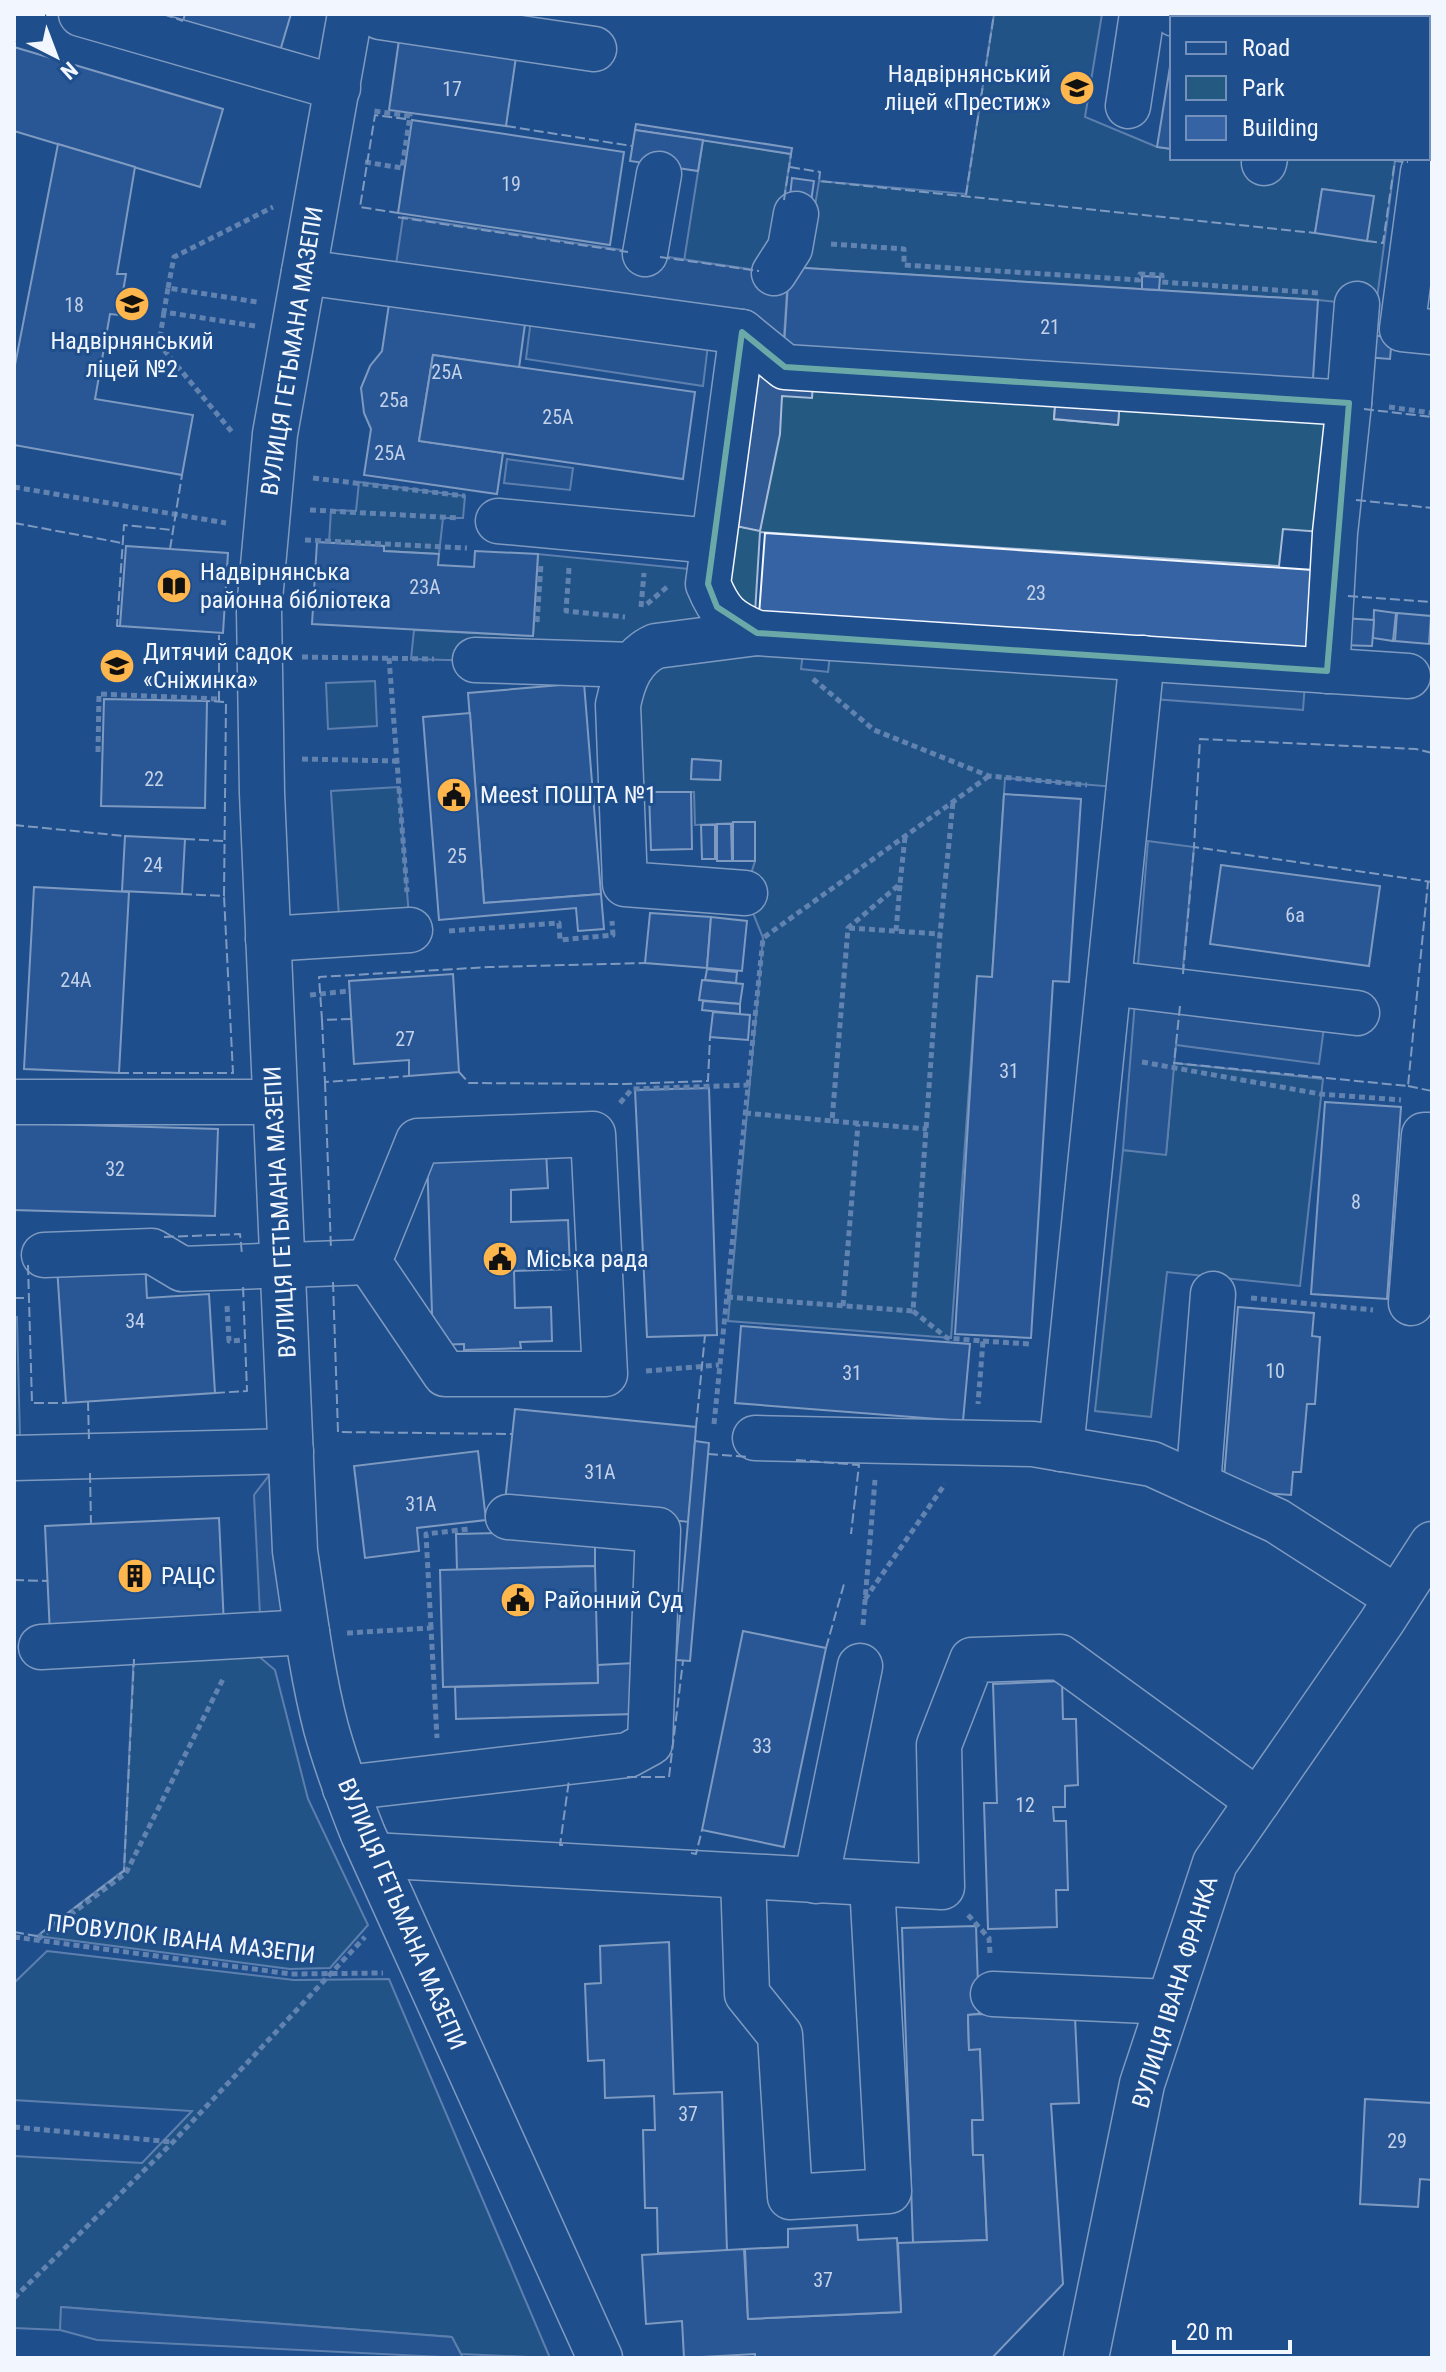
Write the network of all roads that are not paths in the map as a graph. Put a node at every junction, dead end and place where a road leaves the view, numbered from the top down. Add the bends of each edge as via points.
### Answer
1 (81, 14) edge
2 (1142, 14) edge
3 (365, 16) edge
4 (594, 49) dead end
5 (352, 99) junction
6 (1128, 106) dead end
7 (1432, 173) edge
8 (659, 174) dead end
9 (645, 254) dead end
10 (304, 272) junction
11 (1357, 304) road end
12 (742, 332) junction
13 (1432, 332) edge
14 (1349, 403) junction
15 (487, 535) road end
16 (712, 541) junction
17 (757, 633) junction
18 (1142, 658) junction
19 (475, 660) road end
20 (633, 665) junction
21 (1327, 671) junction
22 (1408, 676) dead end
23 (745, 893) dead end
24 (410, 930) road end
25 (268, 939) junction
26 (1109, 983) junction
27 (1357, 1013) dead end
28 (14, 1102) edge
29 (275, 1102) junction
30 (1428, 1135) edge
31 (44, 1255) dead end
32 (369, 1262) junction
33 (282, 1267) junction
34 (1213, 1294) road end
35 (1411, 1303) road end
36 (755, 1438) road end
37 (1061, 1449) junction
38 (291, 1451) junction
39 (14, 1458) edge
40 (1198, 1485) junction
41 (508, 1517) road end
42 (1432, 1544) edge
43 (1397, 1598) junction
44 (325, 1633) junction
45 (41, 1647) dead end
46 (860, 1666) road end
47 (345, 1788) junction
48 (1258, 1801) junction
49 (373, 1855) junction
50 (743, 1877) junction
51 (816, 1881) junction
52 (872, 1884) junction
53 (993, 1994) road end
54 (1169, 2002) junction
55 (600, 2358) edge
56 (1086, 2358) edge

1 - 5 street
2 - 6 street
3 - 4 street
3 - 5 street, ВУЛИЦЯ ГЕТЬМАНА МАЗЕПИ
5 - 10 street, ВУЛИЦЯ ГЕТЬМАНА МАЗЕПИ
7 - 13 street via 1423,172 1402,329
8 - 9 street
10 - 12 street
10 - 25 street, ВУЛИЦЯ ГЕТЬМАНА МАЗЕПИ via 275,434 259,610
11 - 14 street
12 - 14 street via 785,367
12 - 16 street
14 - 21 street
15 - 16 street
16 - 17 street via 708,584 717,607 734,623
17 - 18 street
17 - 20 street via 656,646 642,652
18 - 21 street
18 - 26 street
19 - 20 street
20 - 23 street via 623,680 618,705 625,884
21 - 22 street
24 - 25 street
25 - 29 street, ВУЛИЦЯ ГЕТЬМАНА МАЗЕПИ
26 - 27 street
26 - 37 street
28 - 29 street
29 - 33 street, ВУЛИЦЯ ГЕТЬМАНА МАЗЕПИ
30 - 35 street
31 - 33 street via 152,1251 182,1269
32 - 32 street via 418,1141 593,1134 605,1374 445,1374
32 - 33 street
33 - 38 street, ВУЛИЦЯ ГЕТЬМАНА МАЗЕПИ
34 - 40 street
36 - 37 street
37 - 40 street via 1152,1464
38 - 39 street
38 - 44 street, ВУЛИЦЯ ГЕТЬМАНА МАЗЕПИ via 295,1551
40 - 43 street via 1277,1521
41 - 47 street via 658,1530 650,1743 628,1755
42 - 43 street, ВУЛИЦЯ ІВАНА ФРАНКА
43 - 48 street, ВУЛИЦЯ ІВАНА ФРАНКА
44 - 45 street
44 - 47 street, ВУЛИЦЯ ГЕТЬМАНА МАЗЕПИ via 326,1728
46 - 51 street
47 - 49 street, ВУЛИЦЯ ГЕТЬМАНА МАЗЕПИ
48 - 52 street via 1060,1657 972,1660 939,1745 942,1887
48 - 54 street, ВУЛИЦЯ ІВАНА ФРАНКА via 1215,1863
49 - 50 street
49 - 55 street, ВУЛИЦЯ ГЕТЬМАНА МАЗЕПИ
50 - 51 street
50 - 52 street via 747,1994 780,2035 790,2197 889,2191
51 - 52 street
53 - 54 street
54 - 56 street, ВУЛИЦЯ ІВАНА ФРАНКА via 1142,2084

